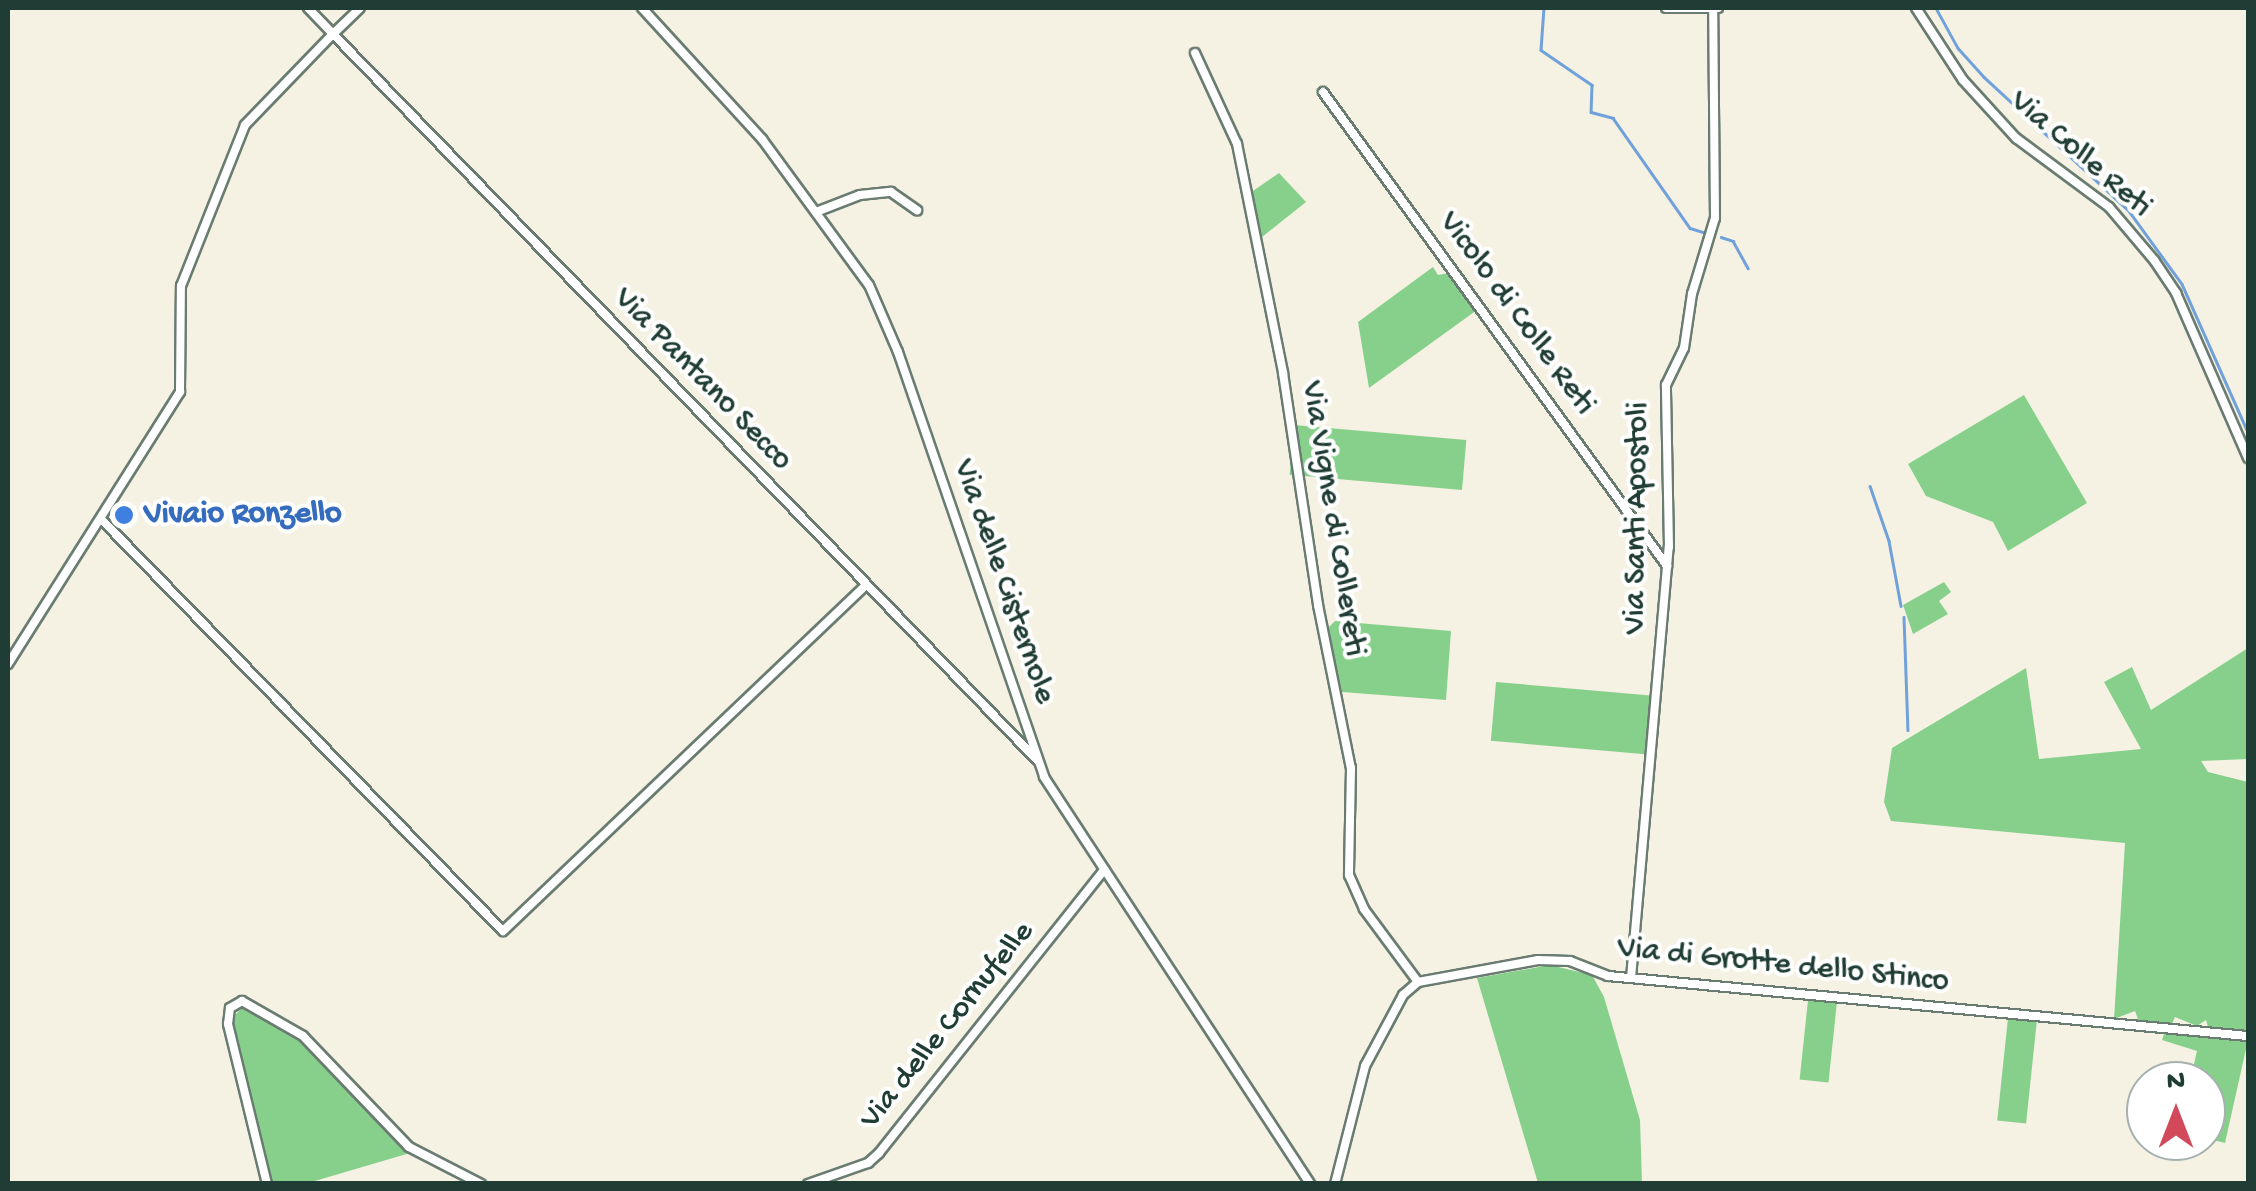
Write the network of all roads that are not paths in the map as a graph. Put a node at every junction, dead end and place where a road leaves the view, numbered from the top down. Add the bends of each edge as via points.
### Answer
1 (308, 8) edge
2 (360, 8) edge
3 (642, 8) edge
4 (1666, 8) edge
5 (1714, 8) edge
6 (1916, 8) edge
7 (333, 34) junction
8 (1195, 53) dead end
9 (1322, 92) dead end
10 (917, 210) dead end
11 (816, 212) junction
12 (2248, 458) edge
13 (102, 520) junction
14 (1668, 566) junction
15 (866, 584) junction
16 (8, 664) edge
17 (1037, 760) junction
18 (1104, 870) junction
19 (1631, 978) junction
20 (1418, 982) junction
21 (2248, 1036) edge
22 (267, 1184) edge
23 (481, 1184) edge
24 (808, 1184) edge
25 (1310, 1184) edge
26 (1335, 1184) edge

1 - 7 street
2 - 7 street
3 - 11 street, Via delle Cisternole via 762,139
4 - 5 street
5 - 14 street, Via Santi Apostoli via 1715,218 1684,348 1666,385
6 - 12 street, Via Colle Reti via 1963,80 2011,133 2109,207 2154,260
7 - 13 street via 245,126 181,286 180,392
7 - 15 street, Via Pantano Secco
8 - 20 street, Via Vigne di Collereti via 1237,144 1280,356 1351,768 1349,875 1364,909
9 - 14 street, Vicolo di Colle Reti
10 - 11 street via 892,192 860,195
11 - 17 street, Via delle Cisternole via 868,285 891,336
13 - 15 street via 503,931
13 - 16 street
14 - 19 street, Via Santi Apostoli
15 - 17 street, Via Pantano Secco
17 - 18 street, Via delle Cisternole
18 - 24 street, Via delle Cornufelle via 879,1152 868,1163
18 - 25 street, Via delle Cisternole
19 - 20 street, Via di Grotte dello Stinco via 1555,959
19 - 21 street, Via di Grotte dello Stinco
20 - 26 street via 1403,995 1365,1066
22 - 23 street via 230,1034 232,1006 245,1001 309,1041 409,1147

